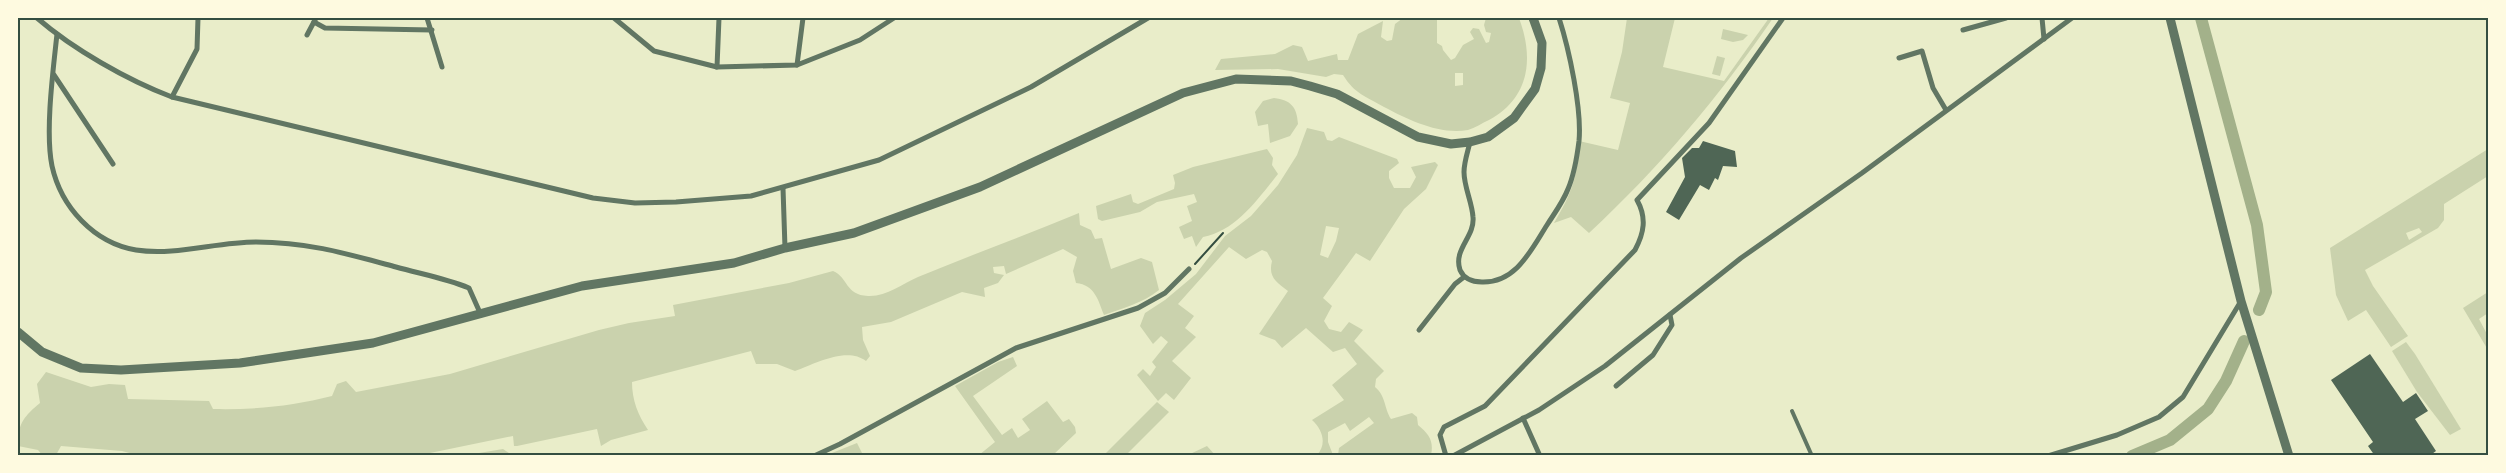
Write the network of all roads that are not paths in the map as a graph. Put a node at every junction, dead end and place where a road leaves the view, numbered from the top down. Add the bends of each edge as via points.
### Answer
1 (37, 18) edge
2 (198, 18) edge
3 (427, 18) edge
4 (614, 18) edge
5 (719, 18) edge
6 (803, 18) edge
7 (894, 18) edge
8 (1148, 18) edge
9 (1533, 18) edge
10 (1559, 18) edge
11 (1784, 18) edge
12 (2006, 18) edge
13 (2042, 18) edge
14 (2072, 18) edge
15 (2170, 18) edge
16 (315, 20) edge
17 (432, 30) junction
18 (1964, 30) dead end
19 (57, 34) junction
20 (307, 35) dead end
21 (2044, 38) junction
22 (1899, 58) dead end
23 (798, 65) junction
24 (442, 67) dead end
25 (716, 67) junction
26 (53, 75) junction
27 (172, 97) junction
28 (1946, 110) junction
29 (1470, 142) junction
30 (113, 164) dead end
31 (783, 188) junction
32 (785, 248) junction
33 (1189, 269) road end
34 (1464, 277) junction
35 (2241, 301) junction
36 (482, 314) junction
37 (1670, 315) junction
38 (1418, 330) dead end
39 (18, 332) edge
40 (1616, 386) dead end
41 (1792, 411) dead end
42 (1523, 418) junction
43 (814, 456) edge
44 (1446, 456) edge
45 (1453, 456) edge
46 (1540, 456) edge
47 (1812, 456) edge
48 (2048, 456) edge
49 (2289, 456) edge

1 - 19 street
2 - 27 street via 198,49
3 - 17 street
4 - 25 street via 654,50
5 - 25 street
6 - 23 street
7 - 23 street via 860,40
8 - 31 street via 1031,87 879,160
9 - 29 street via 1542,43 1541,68 1535,89 1514,118 1488,136
10 - 34 street via 1574,80 1579,139 1568,189 1518,268 1493,281
11 - 44 street via 1709,123 1637,200 1644,224 1635,250 1485,406 1444,428 1440,435
12 - 18 street
13 - 21 street
14 - 21 street
15 - 35 street
16 - 17 street via 326,28
16 - 20 street
17 - 24 street
19 - 26 street
19 - 27 street via 148,88
21 - 28 street
22 - 28 street via 1922,51 1933,88
23 - 25 street
26 - 30 street
26 - 36 street via 52,166 63,196 81,221 101,237 134,250 162,251 254,242 298,244 347,252 469,288
27 - 31 street via 593,198 676,202 751,196
28 - 37 street via 1800,218 1740,258
29 - 32 street via 1451,144 1418,137 1337,94 1310,86 1291,81 1236,78 1183,93 980,187 854,233
29 - 34 street via 1464,172 1473,228 1459,252 1458,262
31 - 32 street
32 - 36 street via 734,264 582,286
33 - 43 street via 1165,293 1138,308 1016,348
34 - 38 street
35 - 48 street via 2183,397 2159,417 2117,435
35 - 49 street
36 - 39 street via 374,343 329,351 240,363 121,370 81,368 42,352
37 - 40 street via 1672,325 1653,354
37 - 42 street via 1605,366
41 - 47 lane
42 - 45 street
42 - 46 street

